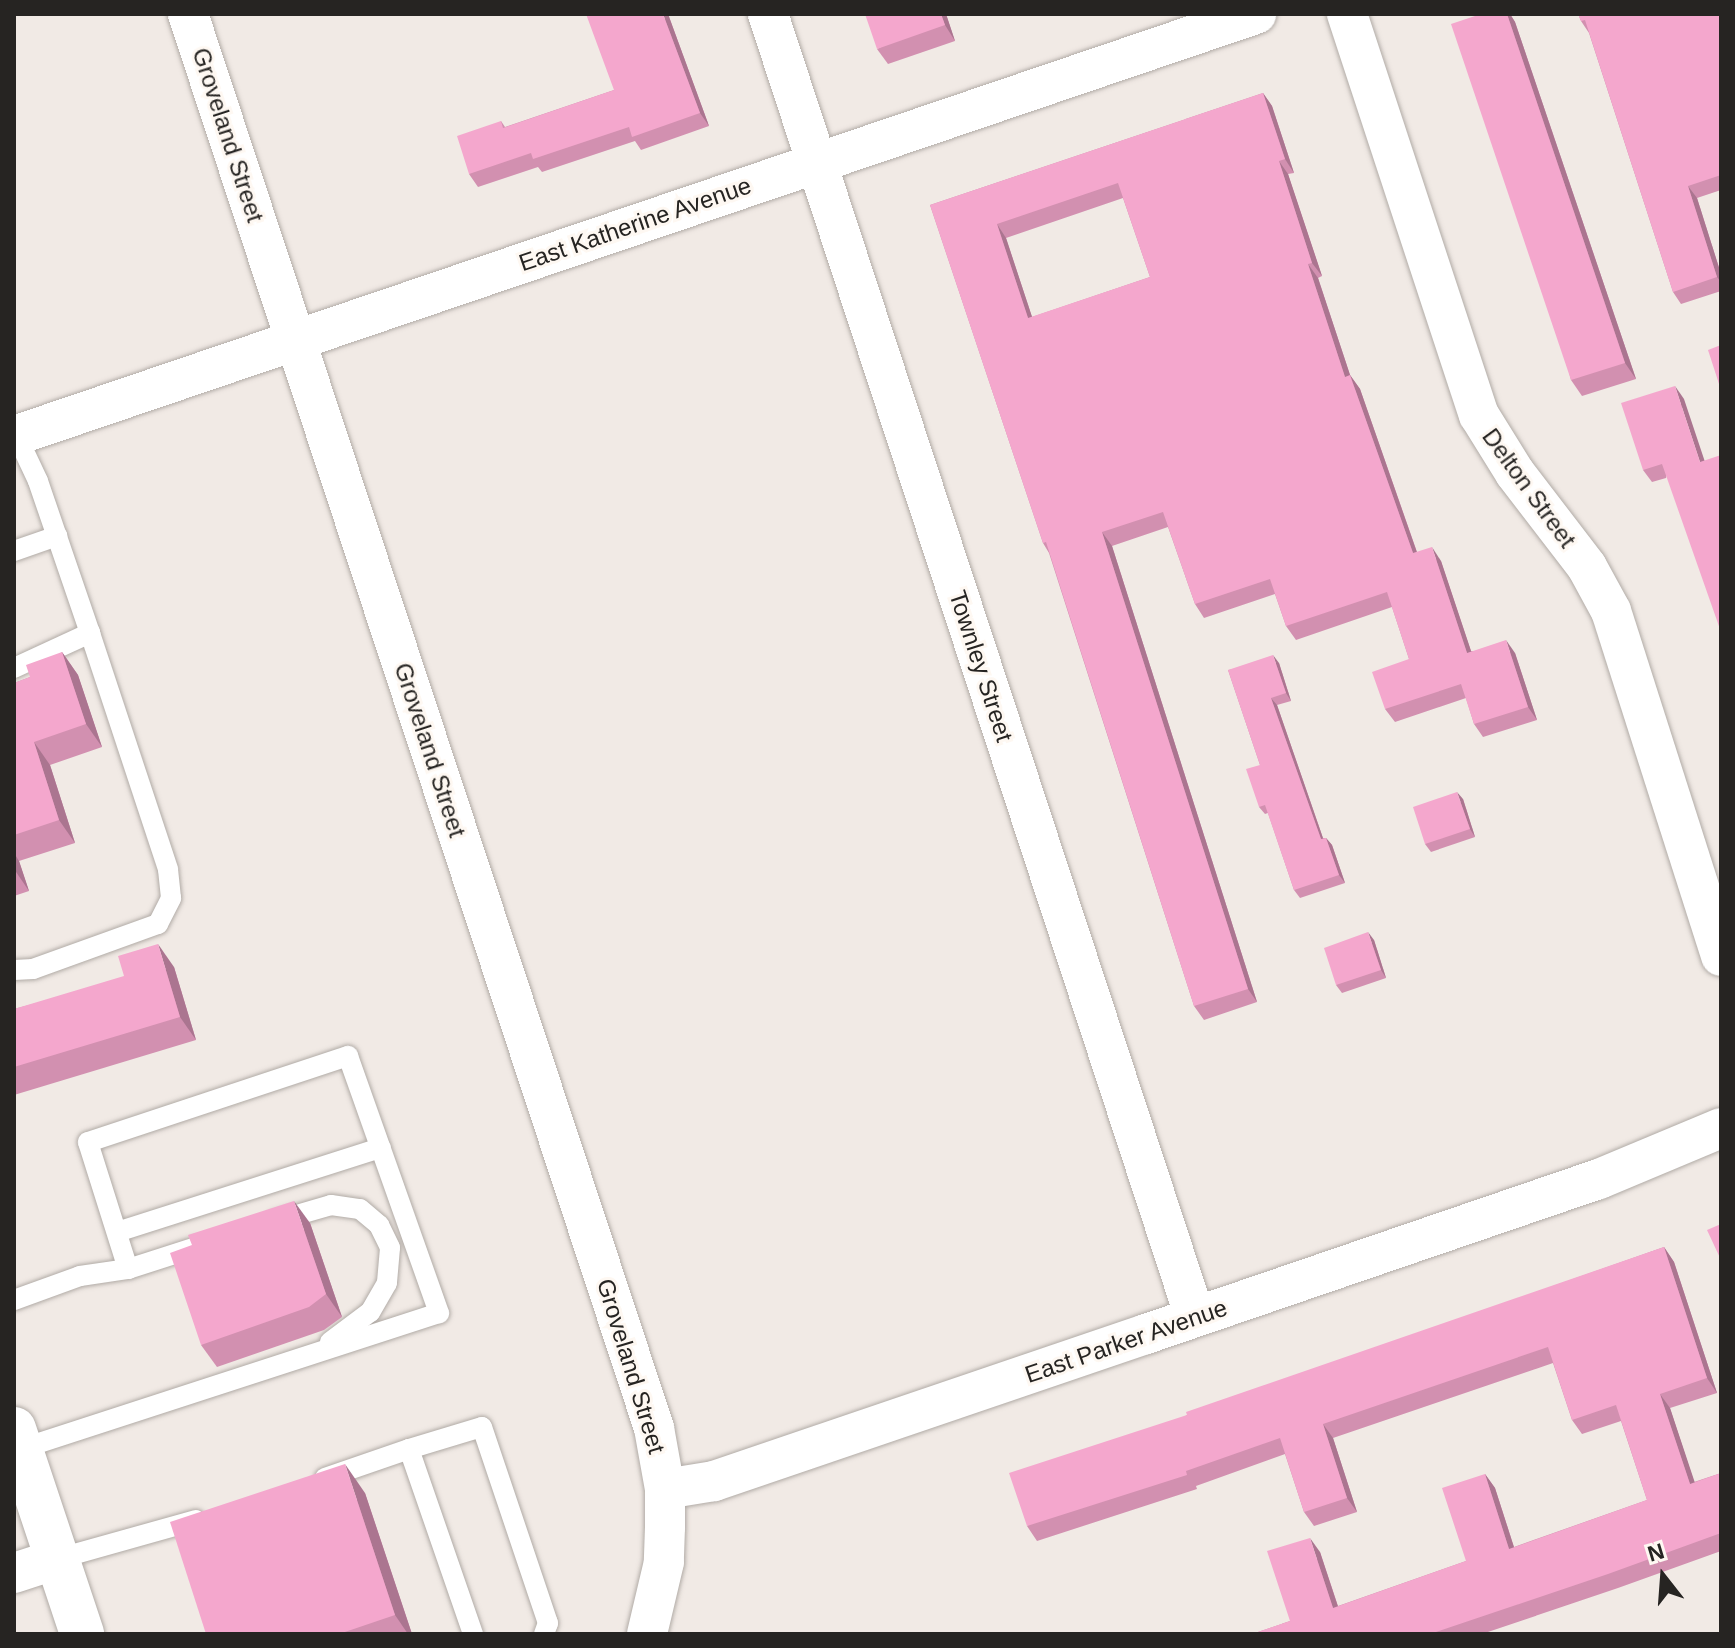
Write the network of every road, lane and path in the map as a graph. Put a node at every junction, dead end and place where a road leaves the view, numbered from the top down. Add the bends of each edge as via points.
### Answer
1 (188, 14) edge
2 (768, 14) edge
3 (1256, 14) edge
4 (1347, 14) edge
5 (817, 163) junction
6 (294, 340) junction
7 (15, 433) edge
8 (57, 536) junction
9 (14, 551) edge
10 (90, 633) junction
11 (14, 668) edge
12 (1721, 956) edge
13 (14, 970) edge
14 (1721, 1128) edge
15 (381, 1148) junction
16 (258, 1226) edge
17 (117, 1232) junction
18 (215, 1241) edge
19 (128, 1269) junction
20 (14, 1300) edge
21 (1195, 1317) junction
22 (291, 1362) junction
23 (18, 1439) edge
24 (409, 1449) junction
25 (308, 1483) edge
26 (665, 1489) junction
27 (222, 1512) edge
28 (57, 1559) junction
29 (14, 1573) edge
30 (82, 1634) edge
31 (473, 1634) edge
32 (544, 1634) edge
33 (647, 1634) edge

1 - 6 street, Groveland Street
2 - 5 street, Townley Street
3 - 5 street, East Katherine Avenue
4 - 12 street, Delton Street via 1479,415 1507,462 1587,567 1611,611
5 - 6 street, East Katherine Avenue
5 - 21 street, Townley Street
6 - 7 street, East Katherine Avenue
6 - 26 street, Groveland Street via 654,1428
7 - 8 lane
8 - 9 lane
8 - 10 lane
10 - 11 lane
10 - 13 lane via 168,869 171,898 158,924 33,969
14 - 21 street, East Parker Avenue via 1599,1179
15 - 17 lane
15 - 17 lane via 348,1056 88,1142
15 - 22 lane via 439,1313
16 - 22 lane via 331,1205 360,1209 379,1225 390,1248 387,1283 370,1312 342,1336
17 - 19 lane
18 - 19 lane
19 - 20 lane via 80,1276
21 - 26 street, East Parker Avenue via 714,1481
22 - 23 lane
23 - 28 main road
24 - 25 lane
24 - 31 lane
24 - 32 lane via 482,1427 548,1623
26 - 33 street via 664,1562
27 - 28 lane
28 - 29 street
28 - 30 main road

